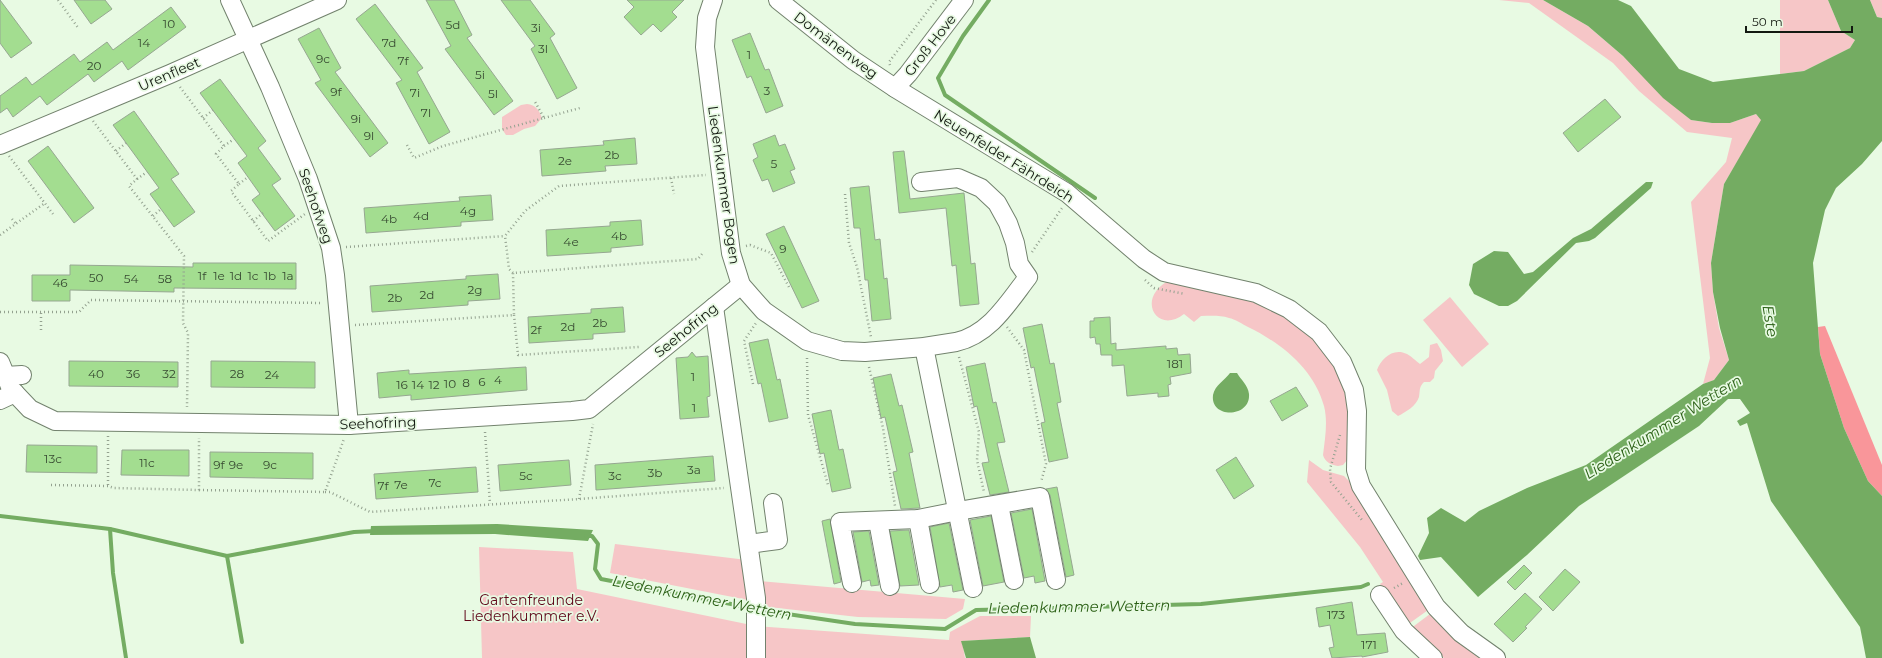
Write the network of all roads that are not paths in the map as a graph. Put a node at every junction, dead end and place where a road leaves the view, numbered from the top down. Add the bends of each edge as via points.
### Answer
1 (230, 0) edge
2 (337, 0) edge
3 (713, 0) edge
4 (778, 0) edge
5 (964, 0) edge
6 (247, 39) junction
7 (895, 88) junction
8 (0, 145) edge
9 (921, 182) dead end
10 (741, 285) junction
11 (714, 307) junction
12 (924, 347) junction
13 (9, 371) edge
14 (7, 397) edge
15 (350, 425) junction
16 (773, 503) dead end
17 (994, 506) junction
18 (957, 508) junction
19 (918, 519) junction
20 (878, 521) junction
21 (749, 544) junction
22 (1014, 580) dead end
23 (1056, 580) dead end
24 (852, 583) dead end
25 (930, 584) dead end
26 (890, 586) dead end
27 (973, 588) dead end
28 (1380, 596) dead end
29 (756, 658) edge
30 (1433, 658) edge
31 (1496, 658) edge

1 - 6 street, Seehofweg
2 - 6 street, Urenfleet
3 - 10 street, Liedenkummer Bogen via 707,18 705,47 731,253
4 - 7 street, Domänenweg via 853,60
5 - 7 street, Groß Hove
6 - 8 street, Urenfleet
6 - 15 street, Seehofweg via 270,87 317,205 331,248
7 - 31 street, Neuenfelder Fährdeich via 1067,193 1144,259 1164,272 1256,293 1289,309 1319,332 1342,362 1354,390 1357,411 1356,470 1361,486 1436,607 1461,633
9 - 12 street, Liedenkummer Bogen via 958,178 981,188 997,203 1008,223 1019,264 1028,277 984,330 964,340
10 - 11 street, Seehofring
10 - 12 street, Liedenkummer Bogen via 764,311 807,341 842,351 869,352
11 - 15 street, Seehofring via 589,409
11 - 21 street
12 - 18 street
13 - 14 street, Seehofring
14 - 15 street, Seehofring via 55,421
16 - 21 street via 778,540
17 - 18 street
17 - 22 street
17 - 23 street via 1040,497
18 - 19 street
18 - 27 street
19 - 20 street
19 - 25 street
20 - 24 street via 840,522
20 - 26 street
21 - 29 street via 756,598
28 - 30 street via 1404,631

